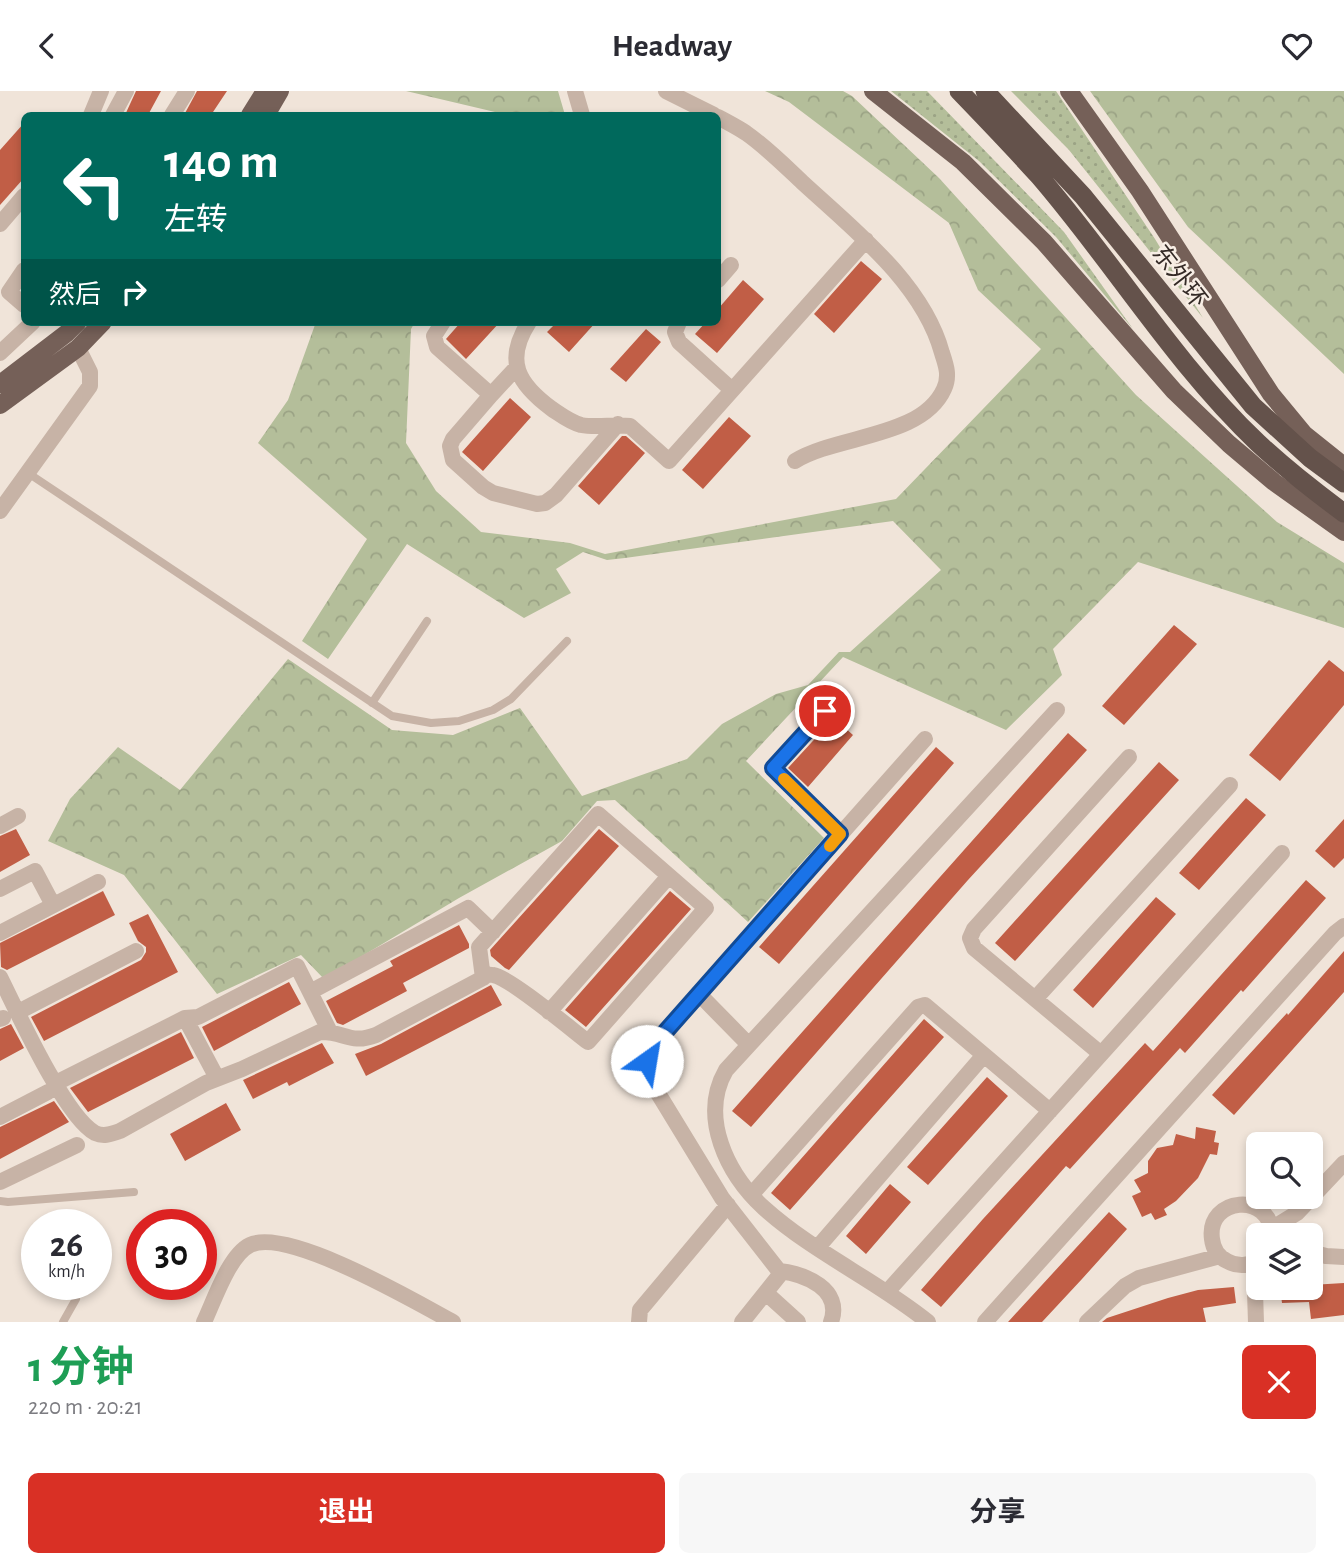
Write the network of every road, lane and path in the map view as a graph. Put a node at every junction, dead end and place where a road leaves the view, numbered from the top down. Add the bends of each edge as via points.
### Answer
1 (101, 91) edge
2 (126, 91) edge
3 (187, 91) edge
4 (265, 91) edge
5 (280, 91) edge
6 (575, 91) edge
7 (666, 91) edge
8 (873, 91) edge
9 (959, 91) edge
10 (985, 91) edge
11 (1069, 91) edge
12 (92, 112) edge
13 (116, 112) edge
14 (174, 112) edge
15 (252, 112) edge
16 (268, 112) edge
17 (581, 112) edge
18 (708, 112) edge
19 (721, 119) edge
20 (21, 200) edge
21 (0, 224) edge
22 (866, 240) junction
23 (731, 265) dead end
24 (21, 274) edge
25 (721, 277) edge
26 (21, 302) edge
27 (29, 326) edge
28 (74, 326) edge
29 (99, 326) edge
30 (440, 326) edge
31 (526, 326) edge
32 (677, 326) edge
33 (78, 348) junction
34 (0, 353) edge
35 (516, 368) junction
36 (3, 376) edge
37 (732, 390) junction
38 (492, 394) junction
39 (0, 405) edge
40 (618, 424) junction
41 (794, 461) dead end
42 (1344, 466) edge
43 (28, 473) junction
44 (1344, 483) edge
45 (0, 511) edge
46 (1344, 513) edge
47 (1344, 532) edge
48 (426, 621) dead end
49 (566, 641) dead end
50 (372, 703) junction
51 (1057, 710) dead end
52 (825, 711) dead end
53 (925, 739) dead end
54 (1129, 757) dead end
55 (1230, 785) dead end
56 (19, 816) dead end
57 (0, 826) edge
58 (840, 834) junction
59 (1282, 853) dead end
60 (669, 876) junction
61 (98, 882) dead end
62 (0, 889) edge
63 (53, 905) junction
64 (1344, 926) edge
65 (493, 932) junction
66 (0, 933) edge
67 (136, 951) dead end
68 (0, 977) edge
69 (483, 978) junction
70 (310, 992) junction
71 (699, 994) junction
72 (1035, 999) junction
73 (549, 1012) junction
74 (7, 1016) edge
75 (185, 1018) junction
76 (330, 1032) junction
77 (749, 1045) junction
78 (1101, 1054) junction
79 (984, 1055) junction
80 (217, 1078) junction
81 (52, 1088) junction
82 (1050, 1111) junction
83 (0, 1117) edge
84 (77, 1145) dead end
85 (1344, 1163) edge
86 (0, 1182) edge
87 (134, 1192) dead end
88 (752, 1194) junction
89 (0, 1201) edge
90 (728, 1205) junction
91 (1269, 1223) edge
92 (1284, 1223) edge
93 (817, 1247) junction
94 (1220, 1256) junction
95 (1323, 1256) edge
96 (1344, 1257) edge
97 (1246, 1263) edge
98 (782, 1272) junction
99 (887, 1291) junction
100 (766, 1293) junction
101 (75, 1300) edge
102 (1248, 1300) edge
103 (1255, 1300) edge
104 (62, 1322) edge
105 (204, 1322) edge
106 (453, 1322) edge
107 (639, 1322) edge
108 (742, 1322) edge
109 (798, 1322) edge
110 (831, 1322) edge
111 (928, 1322) edge
112 (985, 1322) edge
113 (1087, 1322) edge
114 (1245, 1322) edge
115 (1256, 1322) edge

1 - 12 street
2 - 13 street
3 - 14 street
4 - 15 main road
5 - 16 main road
6 - 17 street
7 - 18 street
8 - 47 main road via 963,162 1035,233 1174,391 1229,443
9 - 46 highway via 1040,177 1222,405 1257,442
10 - 44 highway, 东外环 via 1083,196 1253,406
11 - 42 main road via 1140,191 1271,394 1304,433
19 - 22 street via 756,140
20 - 21 street
22 - 37 street
22 - 41 street via 922,308 939,339 948,374 944,390 905,425 810,451
23 - 25 street
24 - 26 street via 9,292
27 - 34 street
28 - 36 main road
29 - 33 main road
30 - 38 street via 434,336 437,347
31 - 35 street via 516,352
32 - 37 street via 678,342
33 - 39 main road
33 - 43 street via 90,372 90,386
35 - 38 street
35 - 40 street via 533,395 569,420 602,427
37 - 40 street via 669,461 630,426
38 - 40 street via 453,439 453,460 493,493 537,504 556,495
43 - 45 street
43 - 50 lane
48 - 50 lane
49 - 50 lane via 511,699 459,721 431,723 391,716
51 - 77 street
52 - 58 street via 773,768
53 - 58 street
54 - 72 street via 970,938 974,948
55 - 72 street
56 - 57 street
58 - 71 street
59 - 78 street
60 - 65 street via 598,814
60 - 73 street
60 - 73 street via 706,908 588,1042
61 - 63 street
62 - 63 street via 34,871
63 - 66 street
64 - 112 street
65 - 69 street via 479,947
65 - 70 street via 468,908
67 - 74 street
68 - 74 street
69 - 73 street via 496,975
69 - 76 street via 364,1039
70 - 75 street via 297,966 198,1017
70 - 76 street
71 - 77 street
71 - 90 street via 651,1048 648,1074
72 - 78 street
74 - 81 street
75 - 80 street
75 - 81 street
76 - 80 street via 320,1032
77 - 88 street via 726,1070 714,1105 725,1154
78 - 82 street
79 - 82 street
79 - 88 street via 926,1005 918,1007
79 - 93 street
80 - 81 street via 106,1136 85,1125
81 - 83 street
82 - 99 street
84 - 86 street
85 - 92 street
87 - 89 lane
88 - 93 street via 778,1220
90 - 98 street
90 - 107 street via 640,1310
91 - 94 street via 1254,1207 1244,1204 1225,1209 1211,1234
93 - 99 street
94 - 97 street via 1234,1264
94 - 113 street via 1139,1278
95 - 96 street
98 - 100 street
98 - 110 street via 812,1279 824,1290 835,1312
99 - 111 street
100 - 108 street
100 - 109 street
101 - 104 lane
102 - 114 street
103 - 115 street
105 - 106 street via 231,1263 248,1245 272,1241 363,1273

